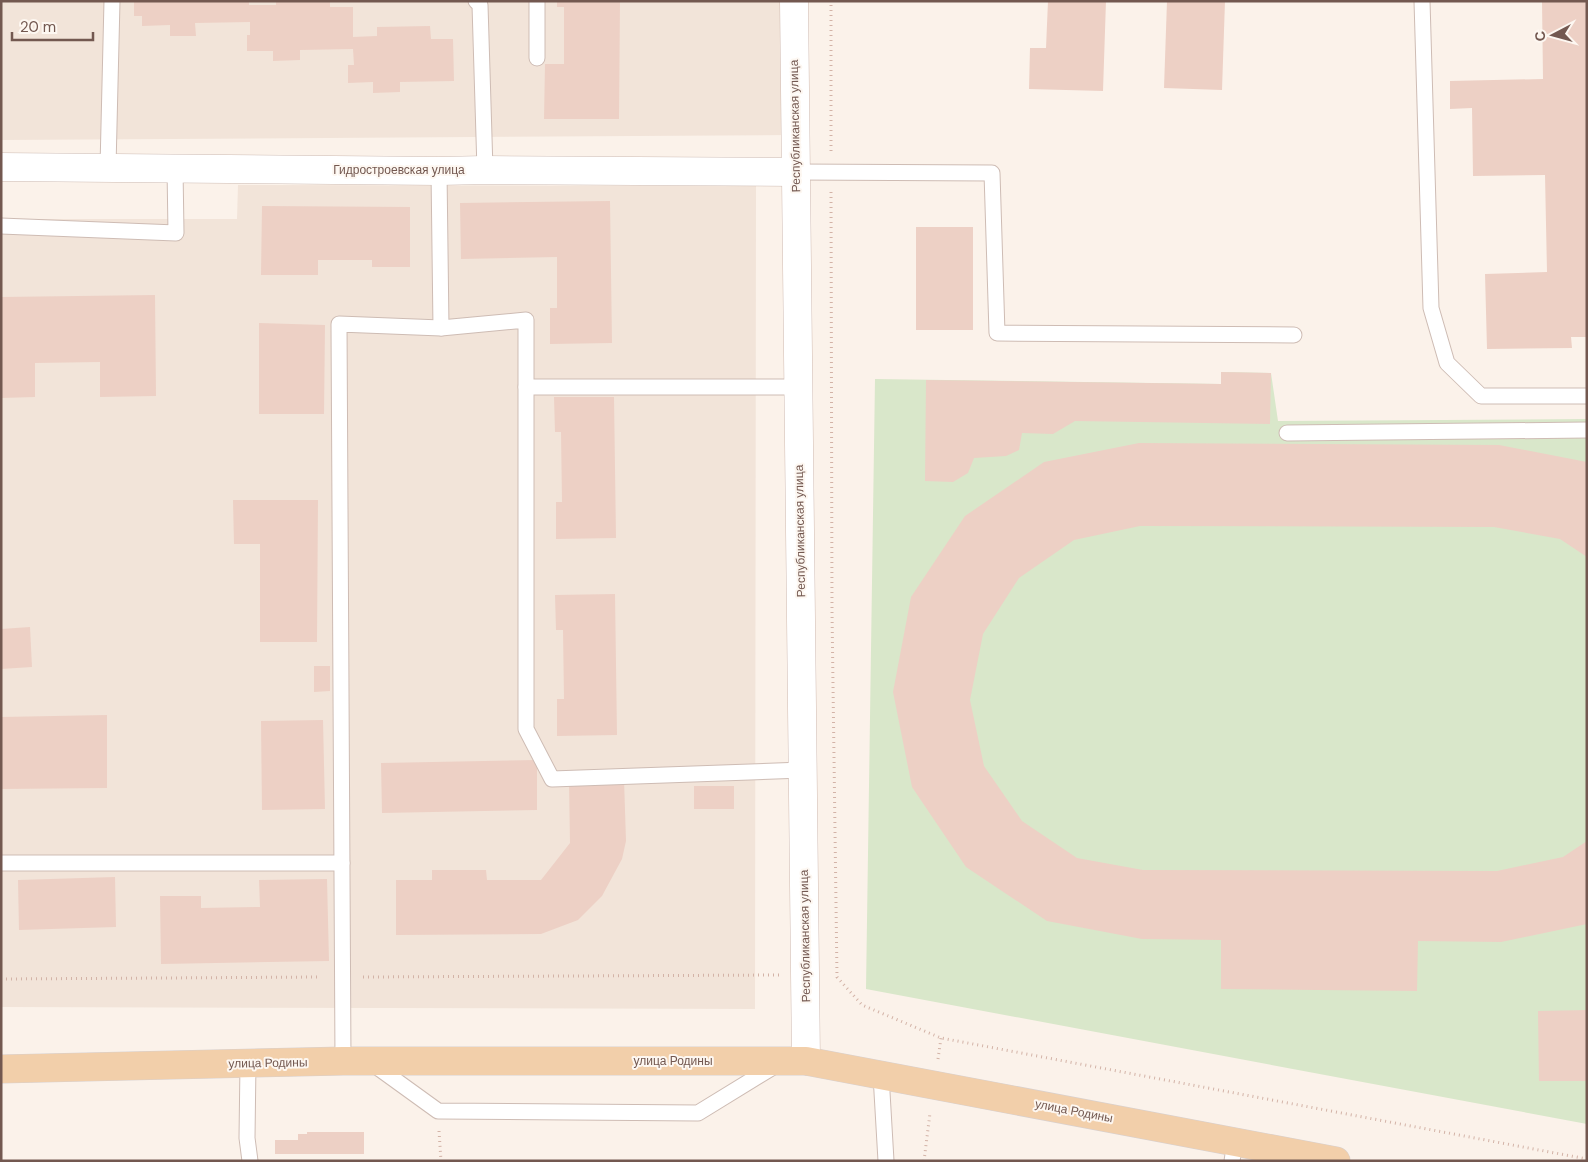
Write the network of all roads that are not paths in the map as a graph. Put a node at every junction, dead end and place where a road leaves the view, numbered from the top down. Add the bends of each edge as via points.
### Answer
1 (112, 1) edge
2 (476, 1) edge
3 (537, 1) edge
4 (794, 1) edge
5 (1422, 1) edge
6 (538, 58) dead end
7 (1, 167) edge
8 (108, 167) junction
9 (175, 168) junction
10 (485, 170) junction
11 (439, 171) junction
12 (796, 172) junction
13 (1, 226) edge
14 (441, 328) junction
15 (1294, 335) dead end
16 (526, 387) junction
17 (798, 387) junction
18 (1587, 396) edge
19 (1587, 430) edge
20 (1287, 432) dead end
21 (803, 770) junction
22 (1, 863) edge
23 (342, 863) junction
24 (343, 1061) junction
25 (370, 1061) junction
26 (795, 1061) junction
27 (248, 1063) junction
28 (1, 1068) edge
29 (881, 1075) junction
30 (1234, 1151) edge
31 (250, 1161) edge
32 (886, 1161) edge
33 (1336, 1161) edge

1 - 8 lane
2 - 10 lane via 480,6
3 - 6 lane
4 - 12 street, Республиканская улица
5 - 18 lane via 1432,308 1447,364 1481,396
7 - 8 street, Гидростроевская улица
8 - 9 street, Гидростроевская улица
9 - 11 street, Гидростроевская улица
9 - 13 lane via 176,233
10 - 11 street, Гидростроевская улица
10 - 12 street, Гидростроевская улица
11 - 14 lane
12 - 15 lane via 992,173 997,333
12 - 17 street, Республиканская улица
14 - 16 lane via 526,320
14 - 23 lane via 339,324
16 - 17 lane
16 - 21 lane via 526,729 552,779
17 - 21 street, Республиканская улица
19 - 20 lane
21 - 26 street, Республиканская улица via 805,974
22 - 23 lane
23 - 24 lane
24 - 25 main road, улица Родины
24 - 27 main road, улица Родины
25 - 26 main road, улица Родины
25 - 26 lane via 438,1111 698,1113
26 - 29 main road, улица Родины
27 - 28 main road, улица Родины
27 - 31 lane via 247,1138
29 - 30 main road, улица Родины
29 - 32 lane
30 - 33 main road, улица Родины

